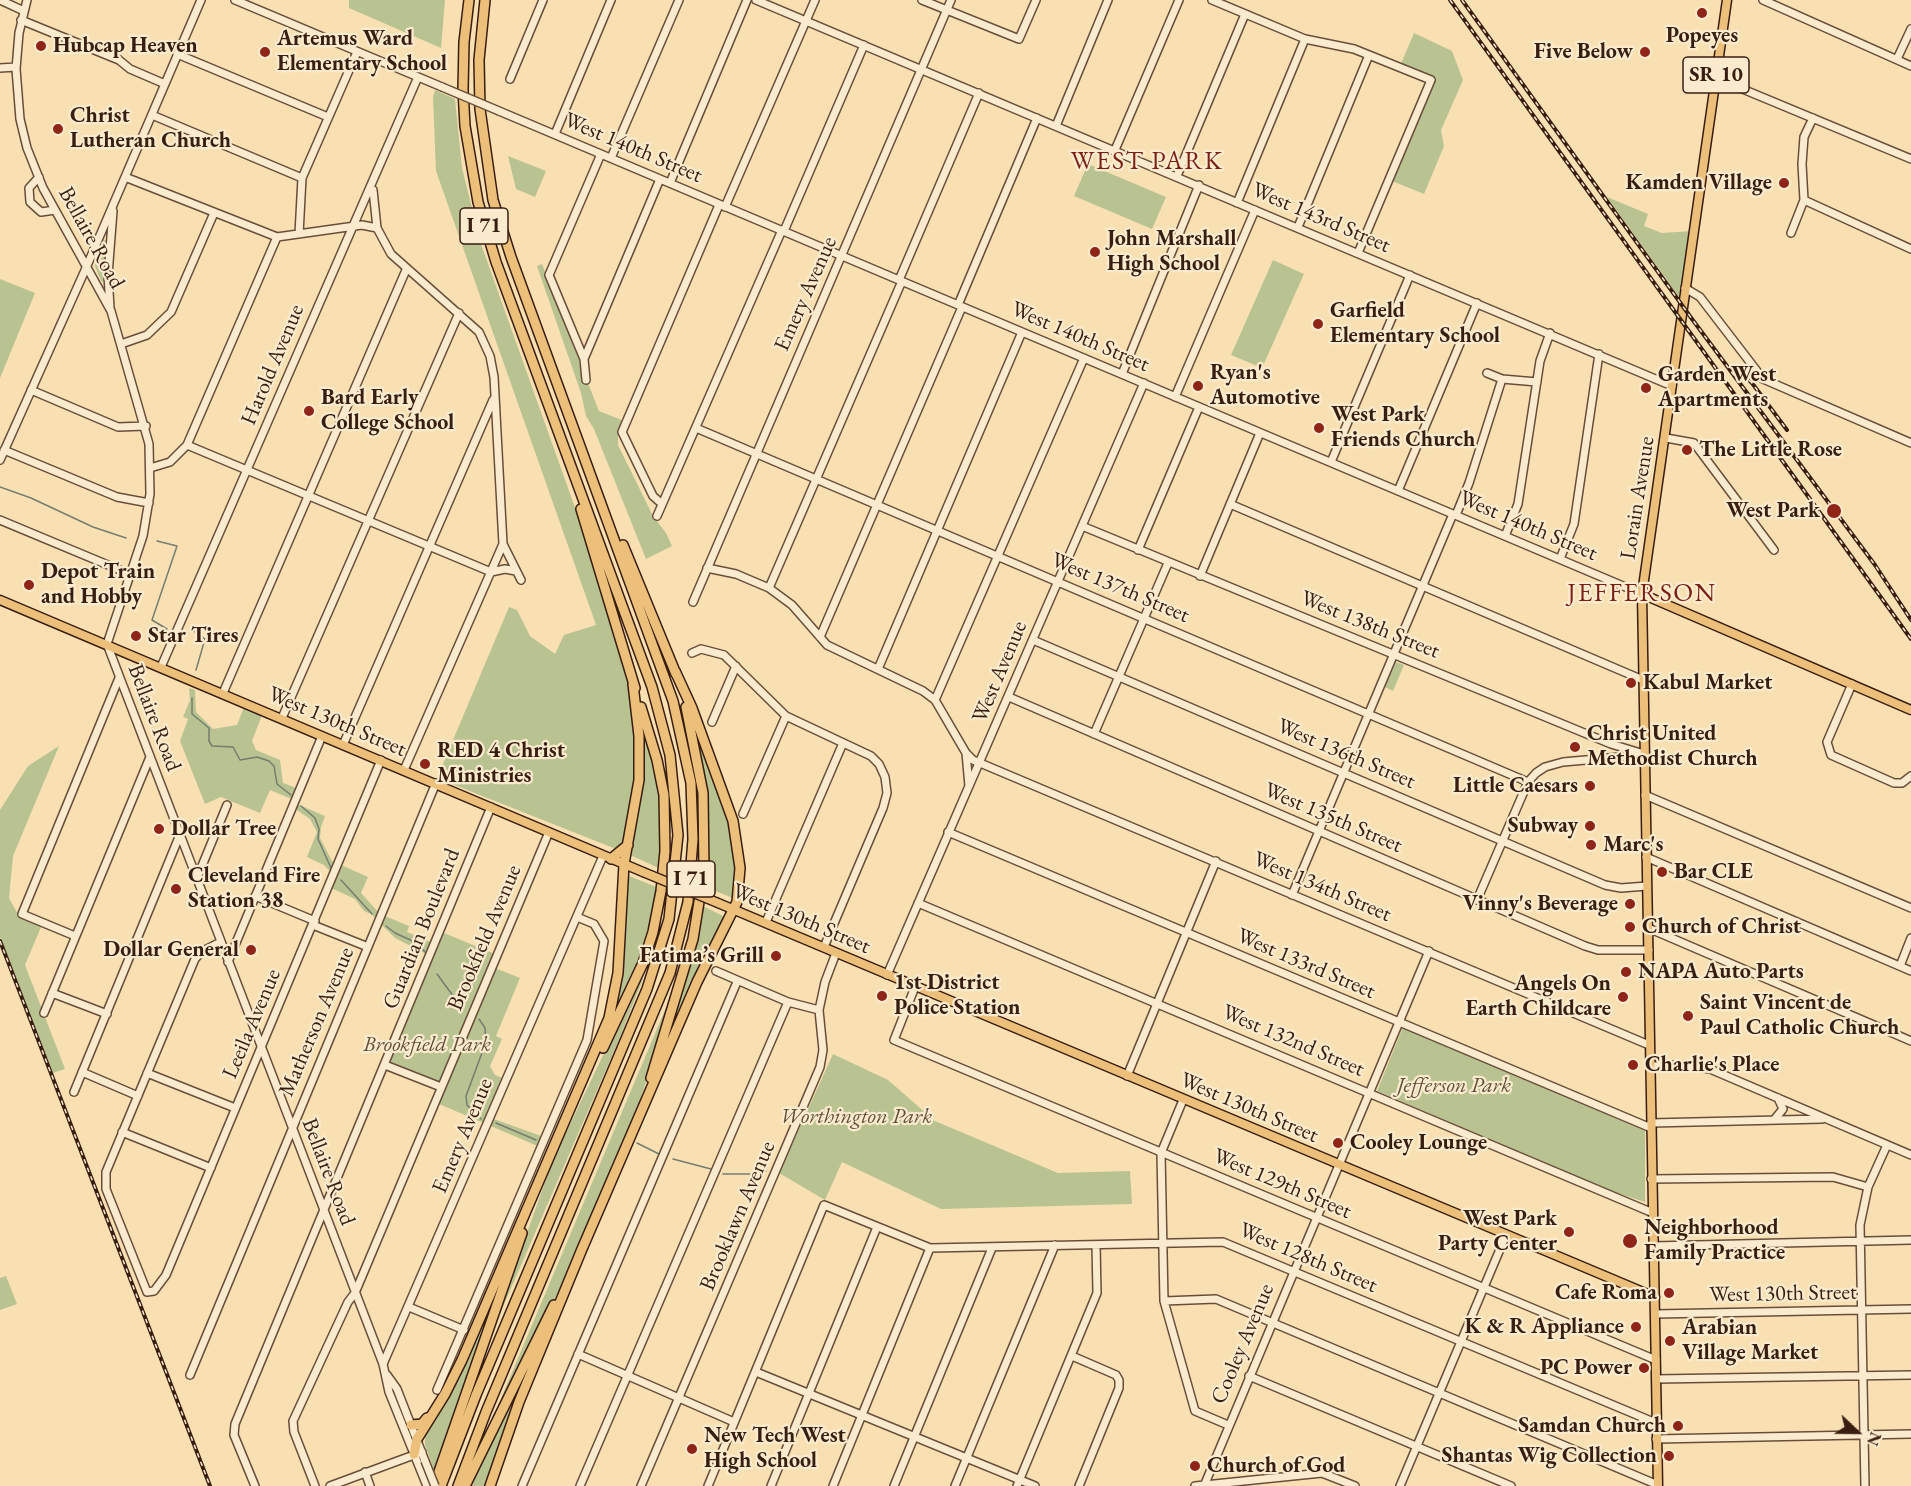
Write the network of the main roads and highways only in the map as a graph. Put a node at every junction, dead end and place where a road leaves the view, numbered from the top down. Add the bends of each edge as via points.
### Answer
1 (469, 0) edge
2 (485, 0) edge
3 (1727, 0) edge
4 (562, 440) junction
5 (585, 457) junction
6 (1642, 594) junction
7 (0, 600) edge
8 (675, 671) junction
9 (633, 684) junction
10 (1911, 710) edge
11 (628, 845) junction
12 (607, 857) junction
13 (624, 864) junction
14 (735, 909) junction
15 (640, 1114) junction
16 (560, 1134) junction
17 (539, 1185) junction
18 (582, 1249) junction
19 (1655, 1297) junction
20 (435, 1410) junction
21 (411, 1425) road end
22 (418, 1453) road end
23 (434, 1486) edge
24 (441, 1486) edge
25 (458, 1486) edge
26 (465, 1486) edge
27 (490, 1486) edge
28 (1658, 1486) edge

1 - 4 highway, I 71 via 463,90 472,176 492,250
2 - 5 highway, I 71 via 479,101 489,181 511,257
3 - 6 main road, Lorain Avenue / SR 10
4 - 9 highway
4 - 24 highway, I 71 via 652,687 666,736 677,811 676,871 665,933 647,988
5 - 8 highway
5 - 25 highway, I 71 via 665,675 681,730 693,809 691,879 683,927 661,998
6 - 10 main road, West 140th Street
6 - 19 main road, Lorain Avenue / SR 10
7 - 12 main road, West 130th Street
8 - 14 highway via 733,821 740,868
8 - 15 highway via 700,768 704,871 693,939
9 - 11 highway via 640,765
9 - 16 highway via 664,795 665,851 660,897 637,978
11 - 12 highway
11 - 13 highway
12 - 13 main road, West 130th Street
13 - 14 main road, West 130th Street, bridge
13 - 16 highway via 613,1003
14 - 15 highway via 702,971
14 - 19 main road, West 130th Street
15 - 18 highway
16 - 17 highway
17 - 20 highway via 452,1382
17 - 23 highway
18 - 26 highway
18 - 27 highway via 519,1402
19 - 28 main road, Lorain Avenue / SR 10
20 - 21 highway via 424,1423
20 - 22 highway via 417,1439

